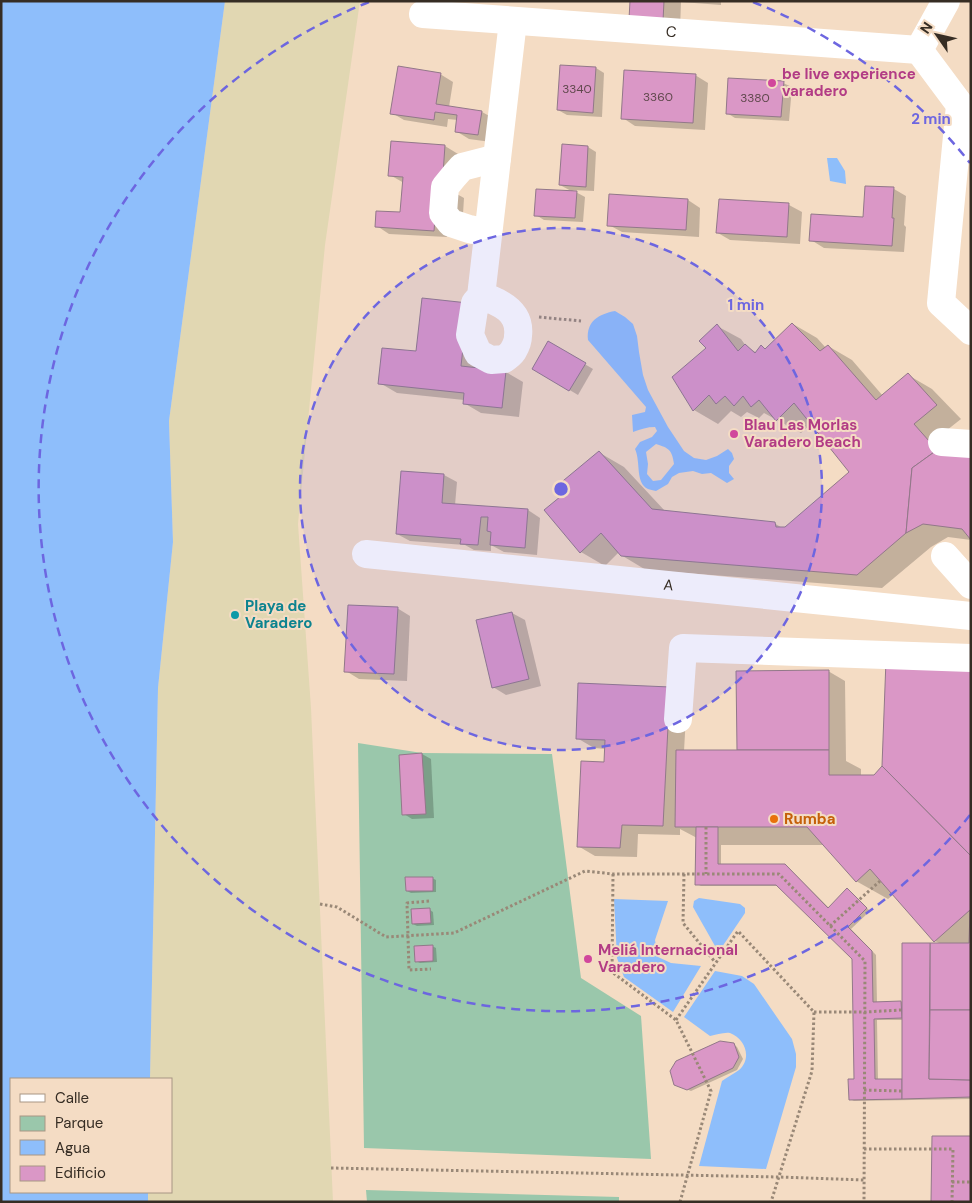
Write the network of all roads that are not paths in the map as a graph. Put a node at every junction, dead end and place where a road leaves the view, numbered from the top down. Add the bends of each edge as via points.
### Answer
1 (946, 1) edge
2 (423, 14) dead end
3 (513, 21) junction
4 (919, 50) junction
5 (497, 158) junction
6 (488, 233) junction
7 (481, 296) junction
8 (971, 331) edge
9 (942, 442) dead end
10 (971, 444) edge
11 (366, 554) dead end
12 (945, 556) dead end
13 (971, 585) edge
14 (971, 616) edge
15 (971, 658) edge
16 (678, 719) dead end

1 - 4 street
2 - 3 street, C
3 - 4 street, C
3 - 5 street
4 - 8 street via 960,105 940,304
5 - 6 street
5 - 6 street via 462,167 445,187 443,213 451,223
6 - 7 street
7 - 7 street via 475,303 470,335 478,353 491,360 504,360 518,343 516,319 507,308
9 - 10 street
11 - 14 street, A
12 - 13 street
15 - 16 street via 682,648

